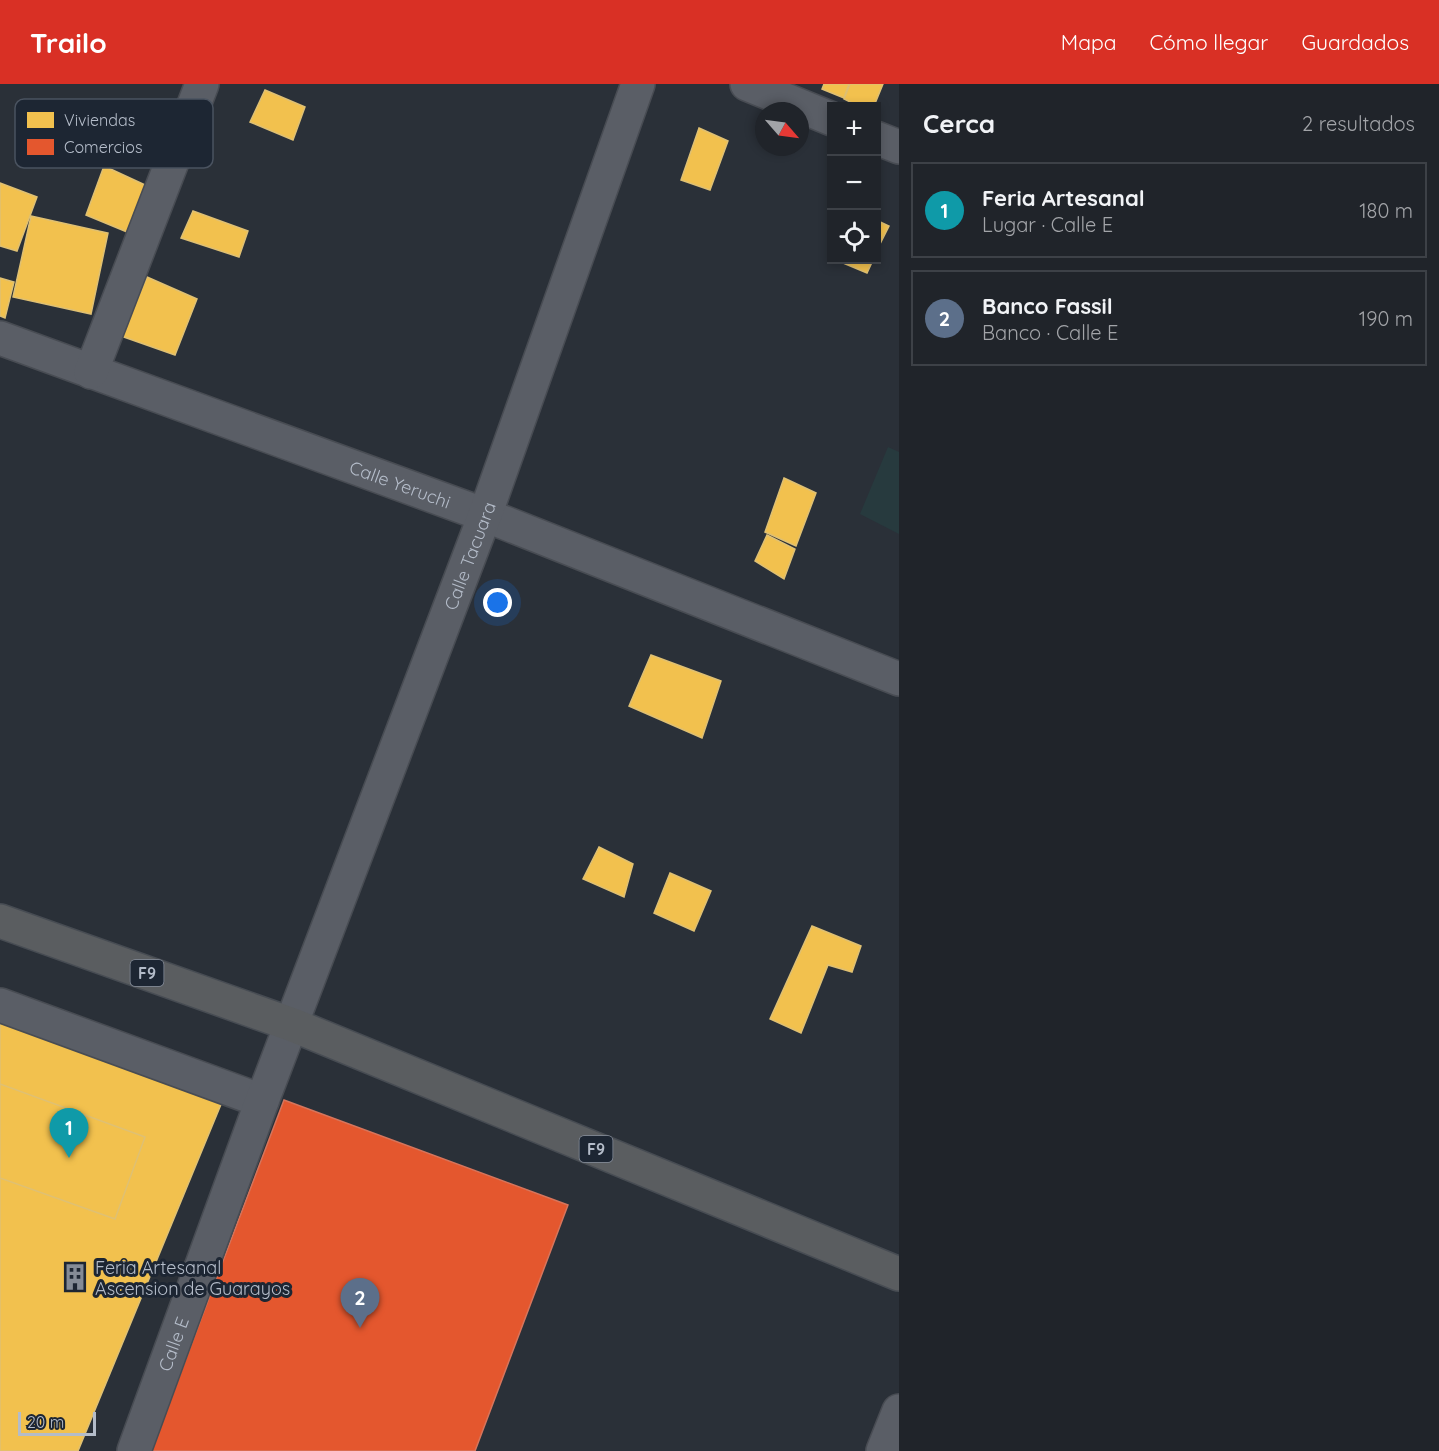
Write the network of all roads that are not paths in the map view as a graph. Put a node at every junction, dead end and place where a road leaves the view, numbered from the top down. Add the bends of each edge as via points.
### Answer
1 (202, 84) edge
2 (638, 84) edge
3 (747, 84) edge
4 (196, 99) edge
5 (827, 117) edge
6 (881, 140) edge
7 (899, 147) edge
8 (170, 168) edge
9 (0, 338) edge
10 (92, 372) junction
11 (485, 515) junction
12 (899, 679) edge
13 (0, 921) edge
14 (0, 1005) edge
15 (293, 1025) junction
16 (262, 1101) junction
17 (899, 1274) edge
18 (899, 1411) edge
19 (134, 1451) edge
20 (883, 1451) edge

1 - 4 street
2 - 11 street, Calle Tacuara
3 - 5 street
6 - 7 street
8 - 10 street
9 - 10 street, Calle Yeruchi
10 - 11 street, Calle Yeruchi
11 - 12 street, Calle Yeruchi
11 - 15 street, Calle Tacuara
13 - 15 highway, F9
14 - 16 street
15 - 16 street, Calle Tacuara
15 - 17 highway, F9
16 - 19 street, Calle E
18 - 20 street

